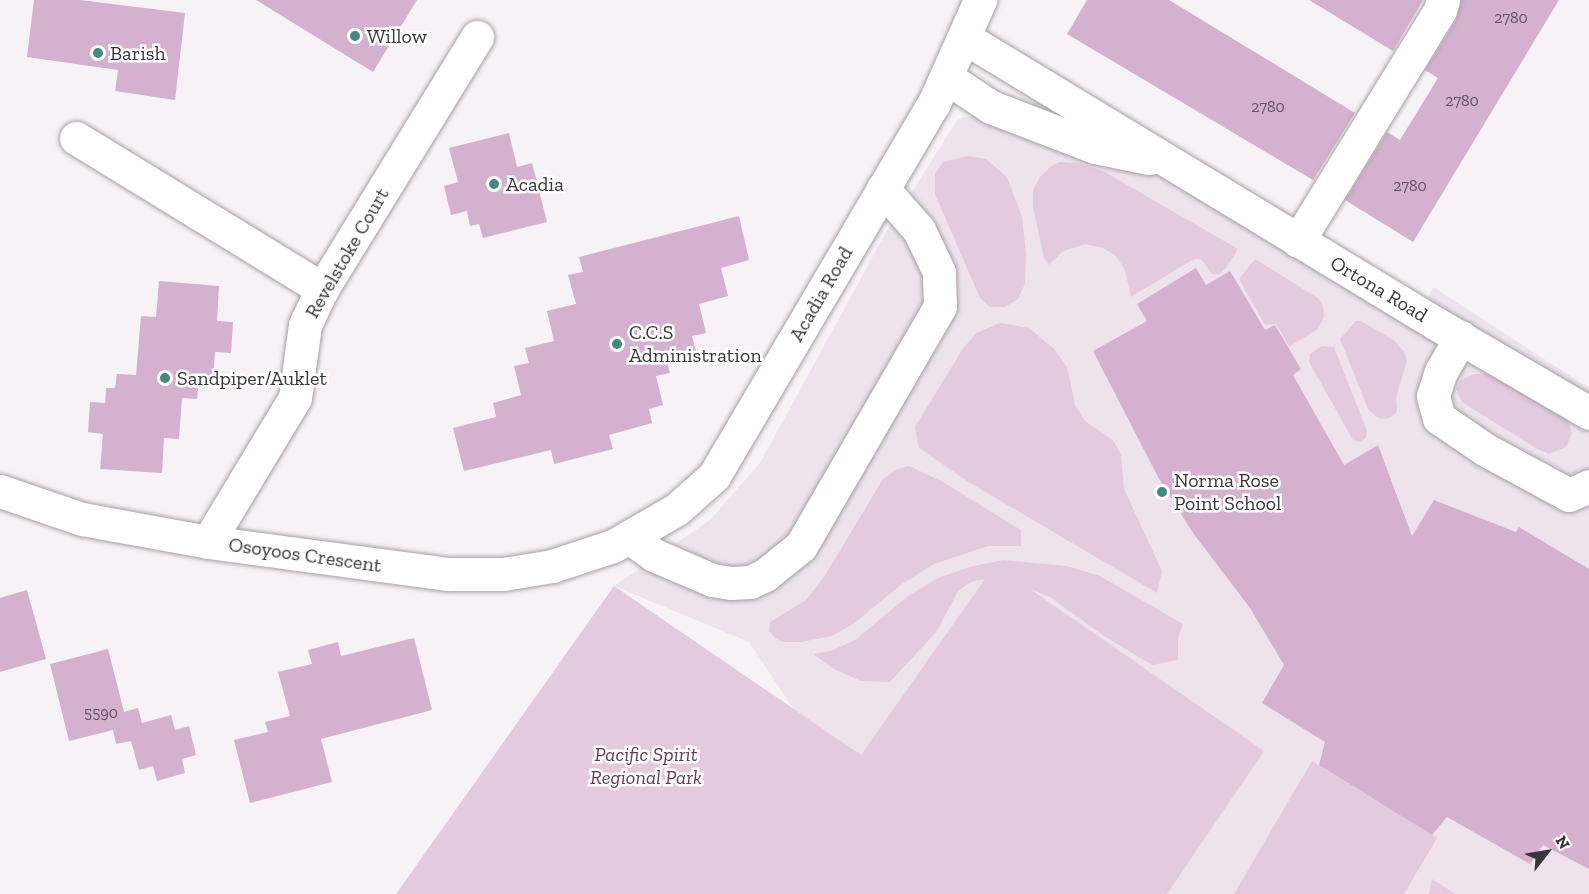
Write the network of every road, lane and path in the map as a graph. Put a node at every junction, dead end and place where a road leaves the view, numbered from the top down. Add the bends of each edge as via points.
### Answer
1 (980, 0) edge
2 (1443, 0) edge
3 (477, 37) dead end
4 (965, 38) junction
5 (946, 77) junction
6 (76, 138) dead end
7 (1170, 163) junction
8 (883, 189) junction
9 (1298, 241) junction
10 (322, 289) junction
11 (1461, 337) junction
12 (1589, 413) edge
13 (1589, 486) edge
14 (0, 491) edge
15 (208, 542) junction
16 (621, 542) junction

1 - 4 street, Acadia Road
2 - 9 street
3 - 10 street, Revelstoke Court
4 - 5 street, Acadia Road
4 - 7 street, Ortona Road
5 - 7 street, Ortona Road via 991,107 1095,147
5 - 8 street, Acadia Road
6 - 10 street
7 - 9 street, Ortona Road
8 - 16 street, Acadia Road via 714,476 677,509
8 - 16 street via 919,230 939,272 940,306 801,546 765,575 750,582 731,583 712,580
9 - 11 street, Ortona Road
10 - 15 street, Revelstoke Court via 305,325 295,398
11 - 12 street, Ortona Road
11 - 13 street via 1441,371 1433,396 1439,418 1504,460 1569,495
14 - 15 street, Osoyoos Crescent via 82,519
15 - 16 street, Osoyoos Crescent via 449,574 513,573 552,566

